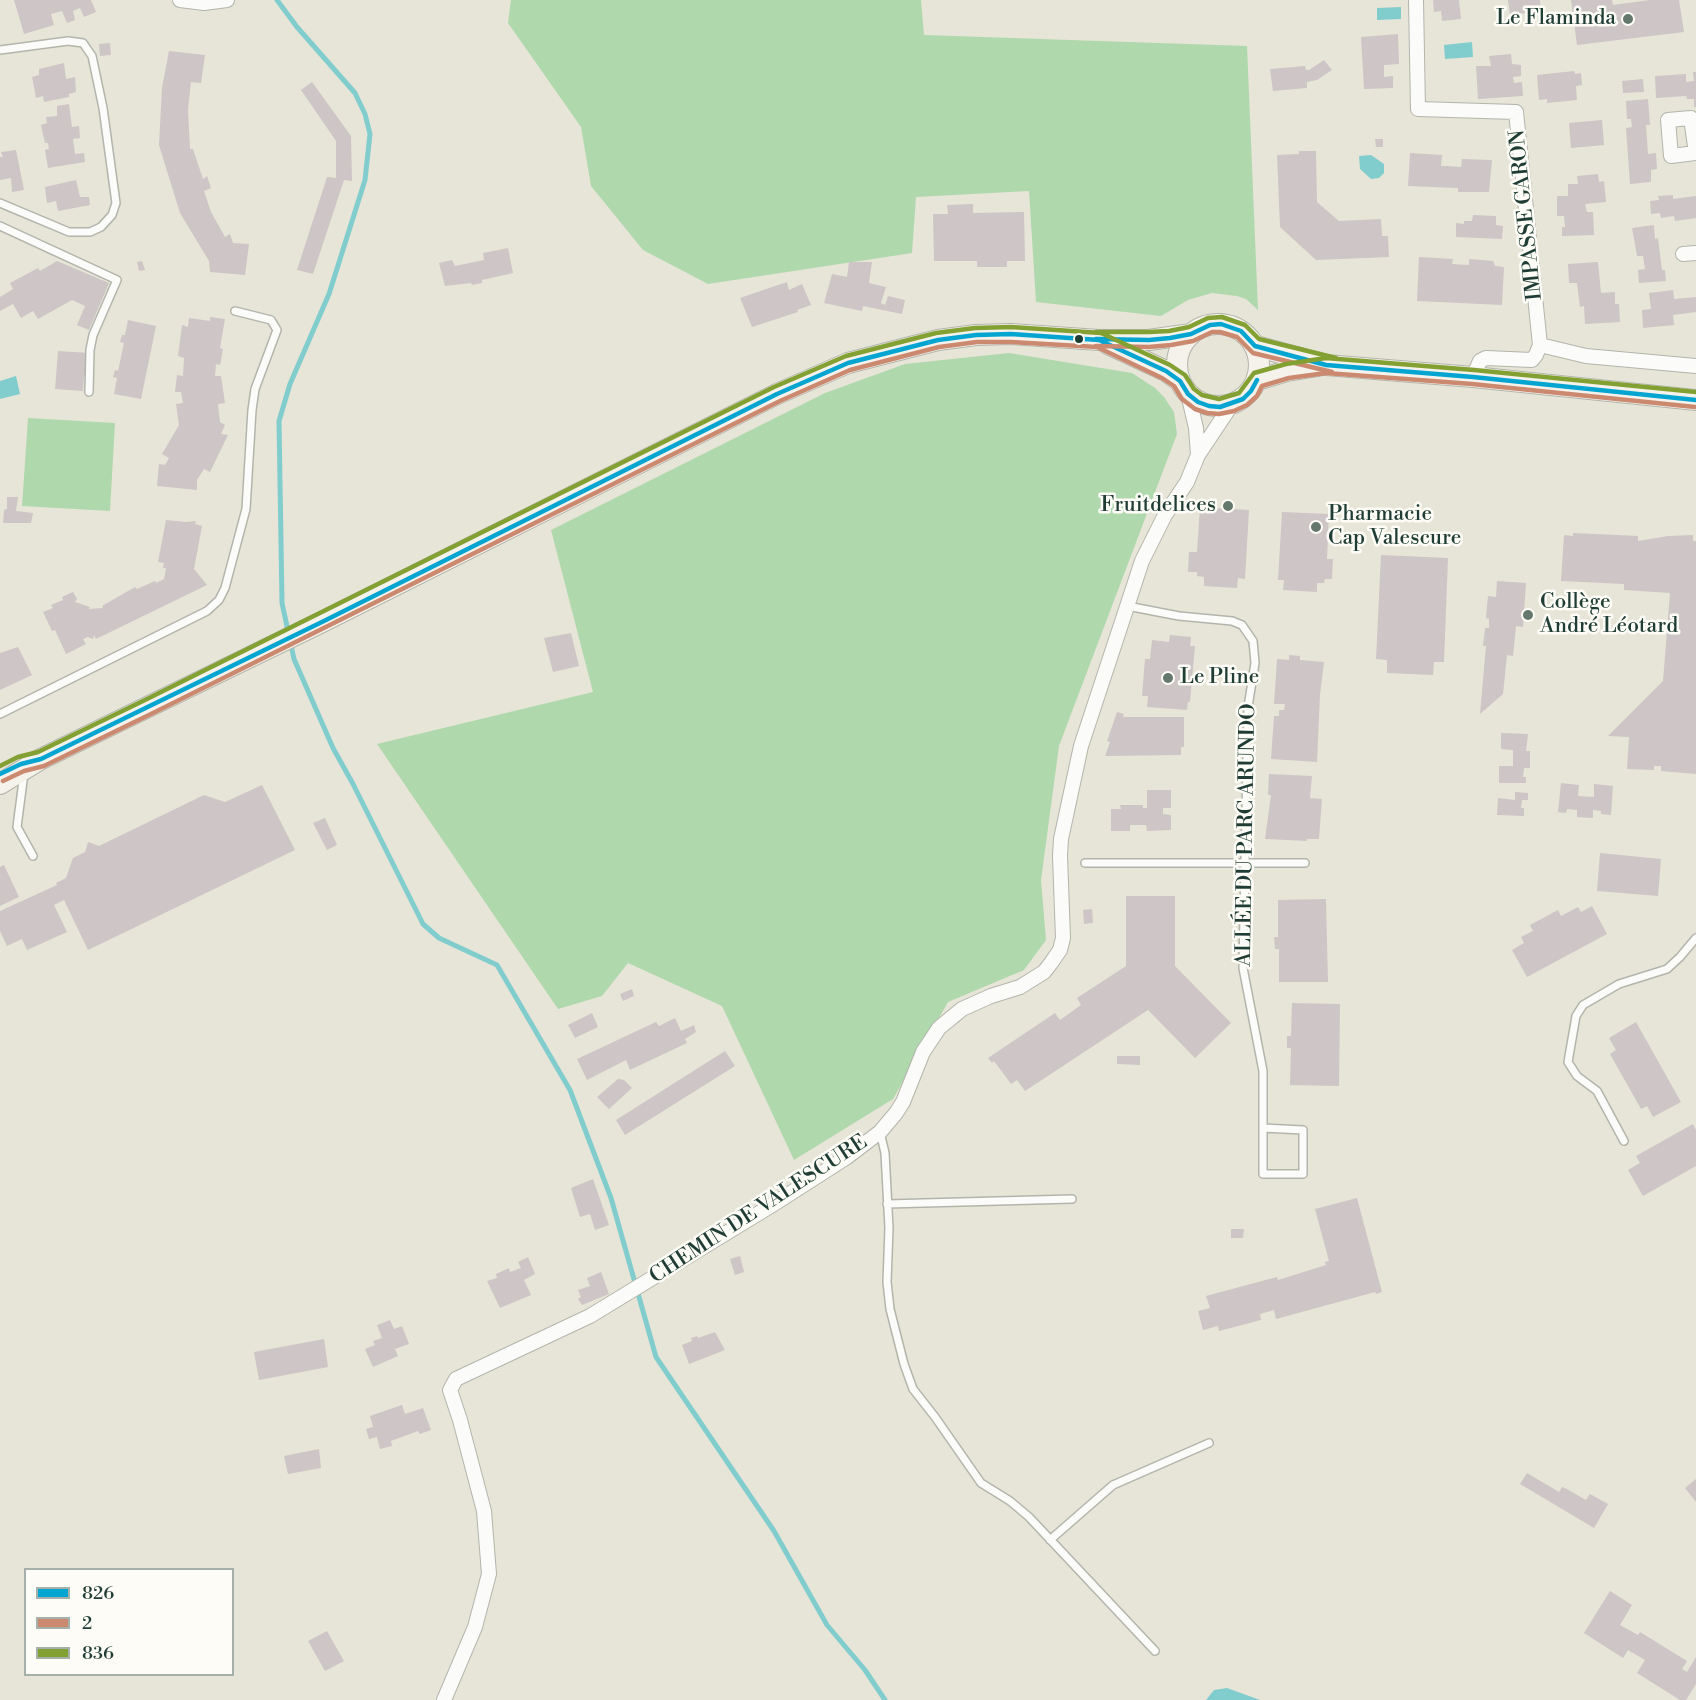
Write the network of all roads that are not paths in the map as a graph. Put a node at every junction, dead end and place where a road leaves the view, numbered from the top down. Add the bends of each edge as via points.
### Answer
1 (180, 0) edge
2 (227, 0) edge
3 (1416, 0) edge
4 (0, 50) edge
5 (0, 203) edge
6 (0, 226) edge
7 (235, 311) dead end
8 (1191, 334) junction
9 (1099, 340) junction
10 (1540, 345) junction
11 (1255, 346) junction
12 (1326, 365) junction
13 (1696, 366) edge
14 (1473, 377) junction
15 (1257, 380) junction
16 (1184, 387) junction
17 (89, 392) dead end
18 (1696, 399) edge
19 (1232, 404) junction
20 (1198, 455) junction
21 (1127, 606) junction
22 (0, 714) edge
23 (33, 764) junction
24 (0, 774) edge
25 (0, 784) edge
26 (33, 856) dead end
27 (1085, 863) dead end
28 (1246, 863) junction
29 (1305, 863) dead end
30 (1696, 938) edge
31 (1263, 1128) junction
32 (880, 1132) junction
33 (1624, 1141) dead end
34 (1072, 1199) dead end
35 (887, 1204) junction
36 (1209, 1443) dead end
37 (1050, 1540) junction
38 (1155, 1651) dead end
39 (444, 1700) edge

1 - 2 street
3 - 10 street, IMPASSE GARON via 1418,109 1516,112
4 - 5 lane via 68,40 83,43 92,56 103,108 116,202 112,215 90,232 69,232
6 - 17 lane via 117,280 93,335
7 - 22 lane via 271,320 277,330 255,389 246,509 219,600 207,611
8 - 9 main road via 1149,340
8 - 11 main road via 1210,325 1231,326 1241,330
8 - 16 main road via 1177,360
9 - 16 main road via 1155,366
9 - 23 main road via 976,335 938,340 848,363 777,394
10 - 13 street via 1586,356
10 - 14 street via 1532,360 1486,358 1480,361
11 - 12 main road
11 - 15 main road via 1260,369
12 - 14 main road
12 - 15 main road via 1287,370
14 - 18 main road
15 - 19 main road via 1243,399
16 - 19 main road via 1198,402 1209,406
16 - 20 street, CHEMIN DE VALESCURE via 1196,428
19 - 20 street, CHEMIN DE VALESCURE
20 - 21 street, CHEMIN DE VALESCURE via 1142,561
21 - 28 lane, ALLÉE DU PARC ARUNDO via 1232,621 1242,625 1253,641
21 - 32 street, CHEMIN DE VALESCURE via 1081,746 1064,819 1060,950 1035,979 972,1003 939,1028 923,1052 903,1102
23 - 24 main road via 21,764
23 - 25 main road
23 - 26 lane via 17,827
27 - 28 lane
28 - 29 lane
28 - 31 lane, ALLÉE DU PARC ARUNDO via 1243,968 1263,1071
30 - 33 lane via 1667,969 1619,984 1583,1005 1576,1016 1569,1062 1576,1076 1598,1091
31 - 31 lane, ALLÉE DU PARC ARUNDO via 1263,1174 1303,1174 1303,1130
32 - 35 lane
32 - 39 street, CHEMIN DE VALESCURE via 769,1208 590,1316 456,1379 450,1390 484,1511 489,1574 475,1627
34 - 35 lane
35 - 37 lane via 890,1309 914,1389 981,1483 1010,1501
36 - 37 lane via 1113,1485
37 - 38 lane

